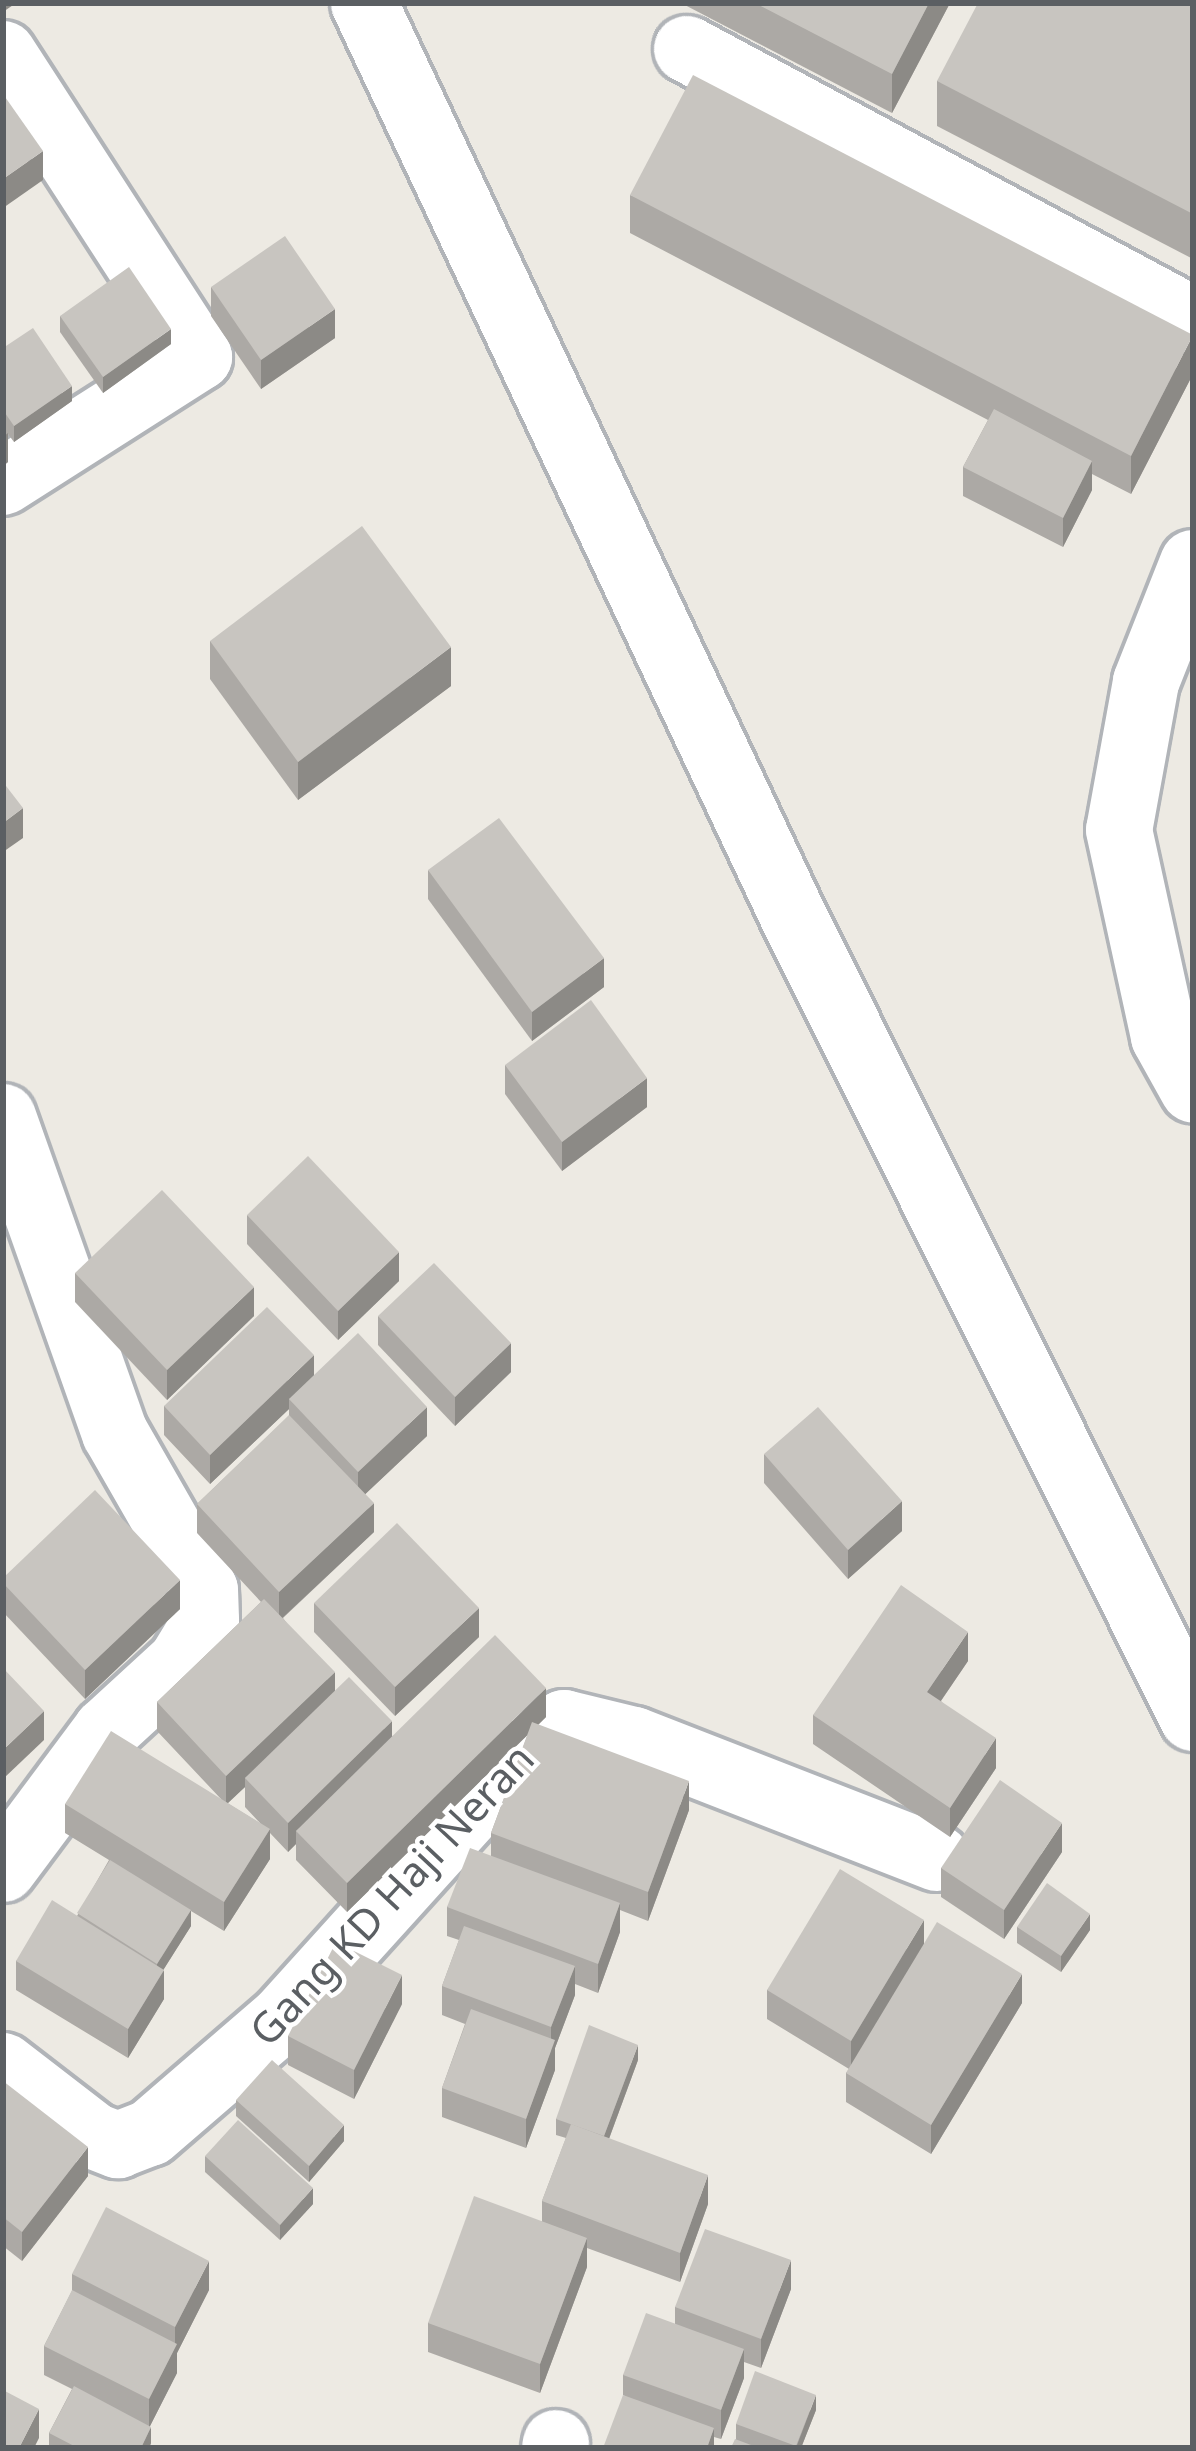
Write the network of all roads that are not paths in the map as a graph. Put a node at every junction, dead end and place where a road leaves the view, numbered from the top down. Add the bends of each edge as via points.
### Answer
1 (364, 3) edge
2 (687, 49) dead end
3 (3, 55) edge
4 (1193, 320) edge
5 (3, 482) edge
6 (1193, 563) edge
7 (1193, 1088) edge
8 (3, 1118) edge
9 (1193, 1718) edge
10 (938, 1858) dead end
11 (3, 1869) edge
12 (3, 2066) edge

1 - 9 street via 794,918
2 - 4 street
3 - 5 street via 199,357
6 - 7 street via 1146,682 1119,830 1164,1036
8 - 11 street via 115,1433 205,1590 206,1621 182,1662 106,1731
10 - 12 street, Gang KD Haji Neran via 684,1759 564,1723 544,1730 283,2018 150,2133 118,2145 94,2136

